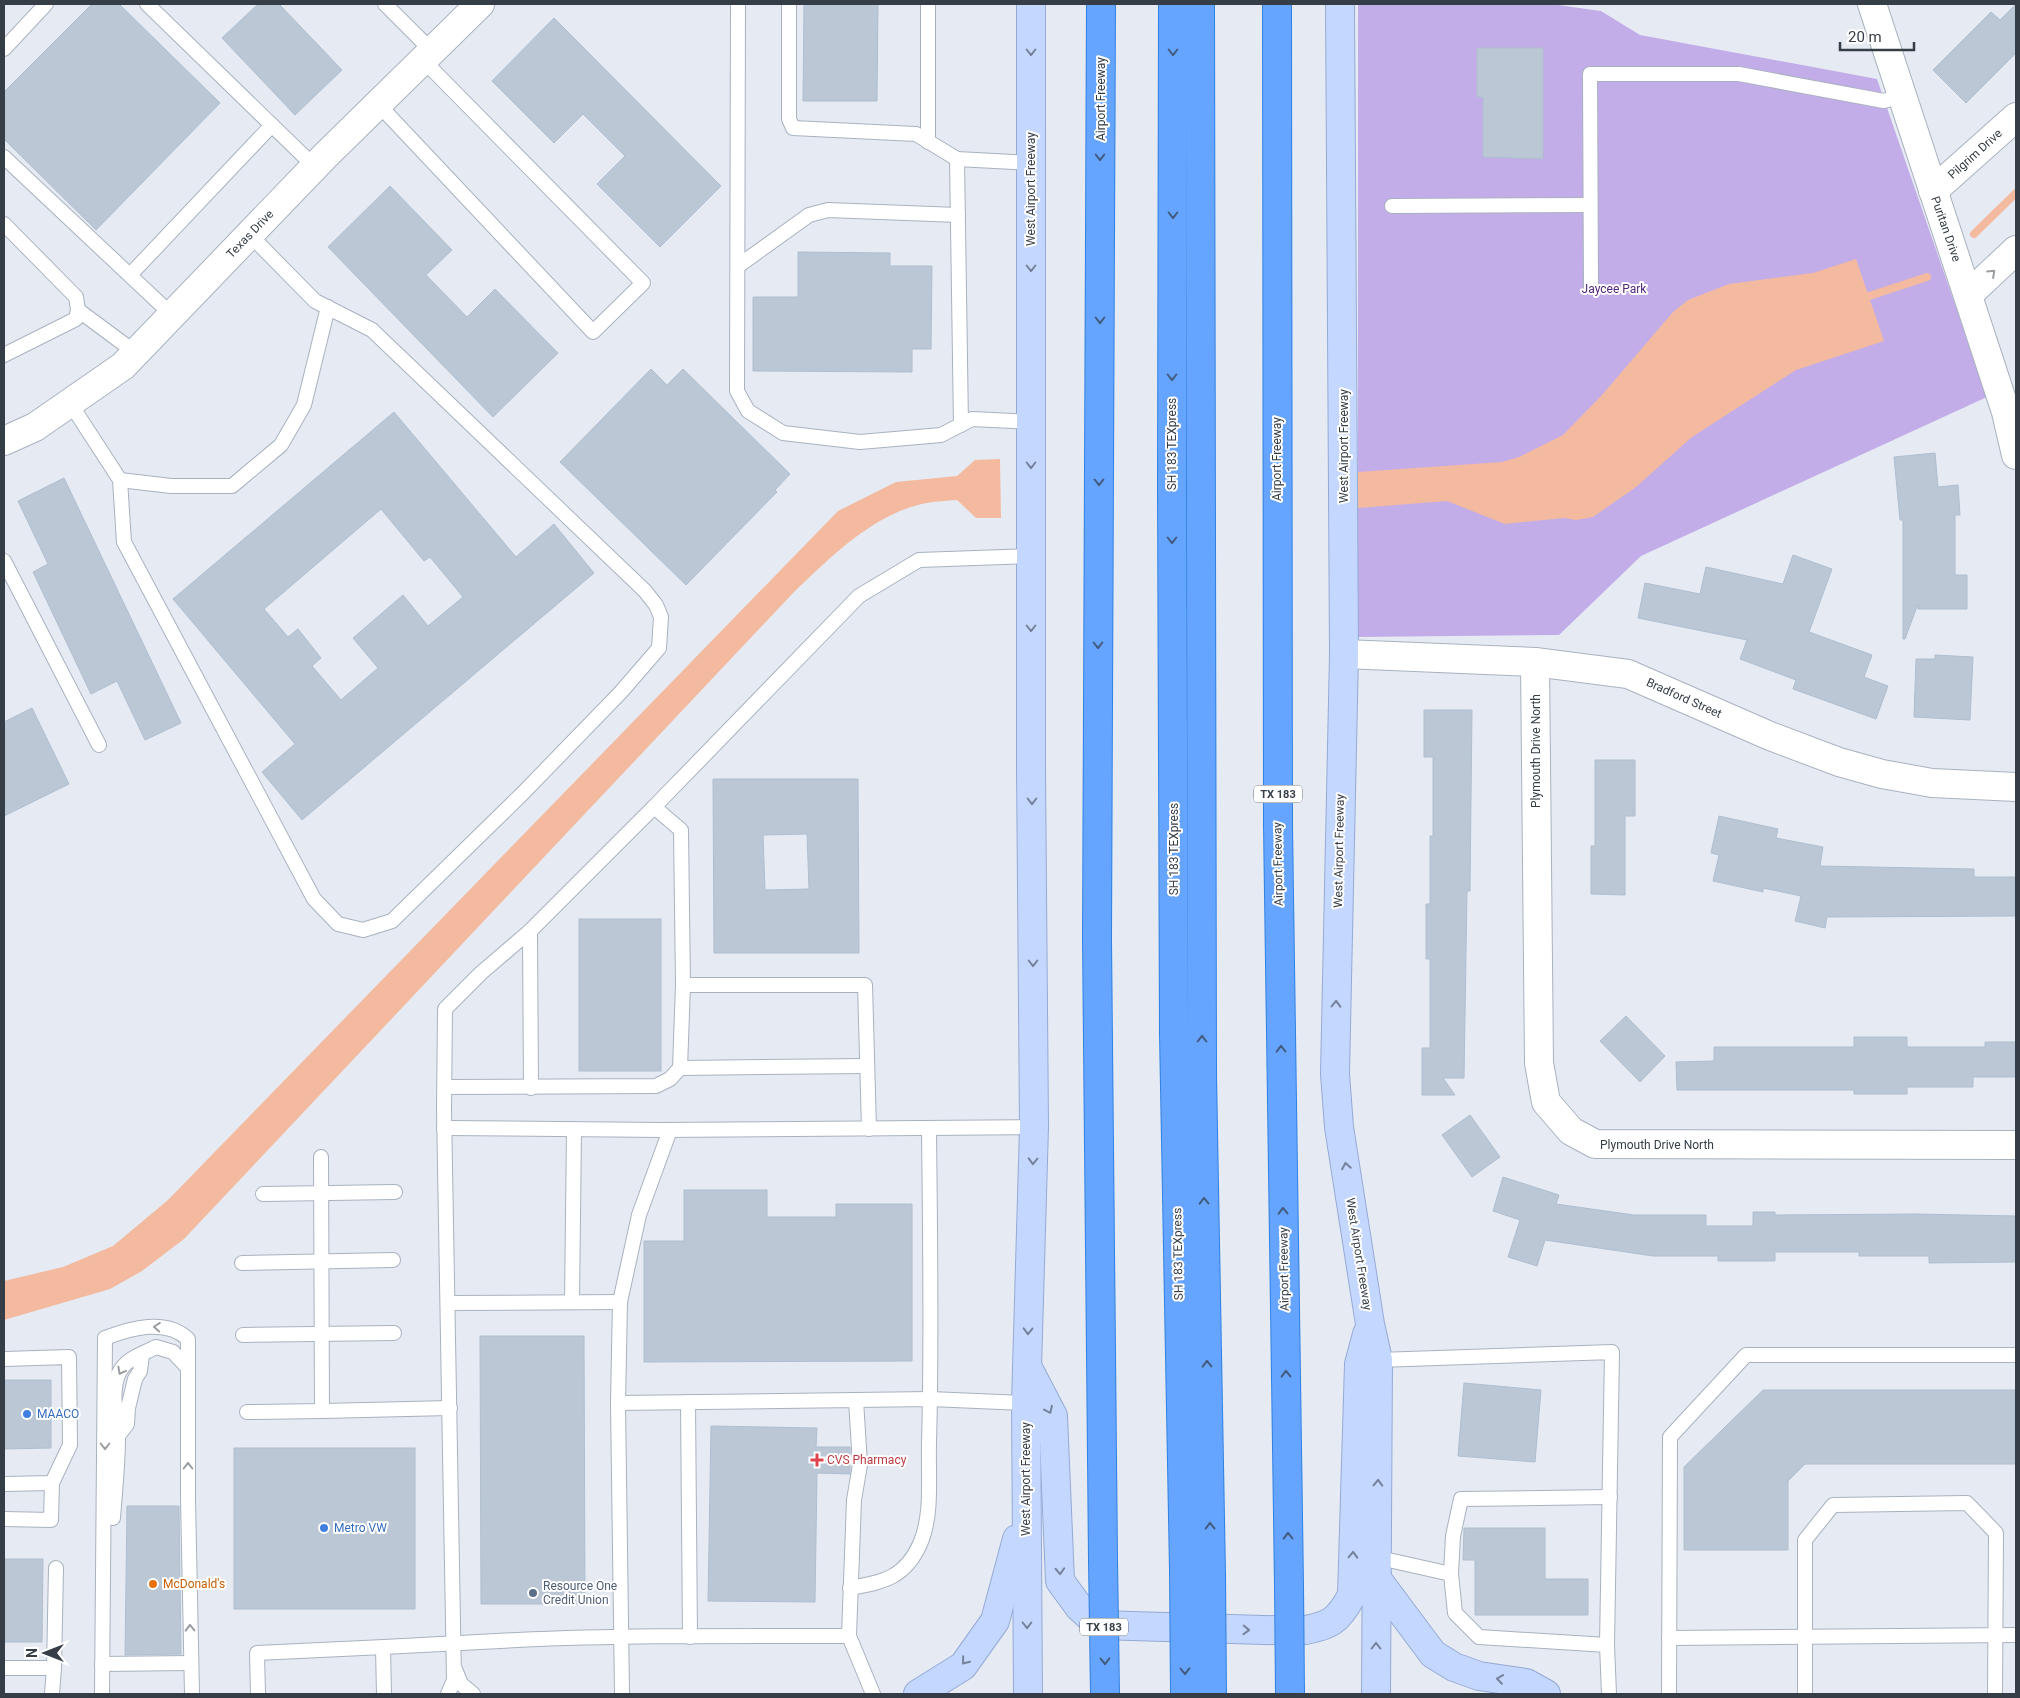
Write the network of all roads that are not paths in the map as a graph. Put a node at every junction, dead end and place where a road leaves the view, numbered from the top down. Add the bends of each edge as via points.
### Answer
1 (46, 4) edge
2 (147, 4) edge
3 (480, 4) edge
4 (738, 4) edge
5 (789, 4) edge
6 (928, 4) edge
7 (1031, 4) edge
8 (1101, 4) edge
9 (1173, 4) edge
10 (1200, 4) edge
11 (1277, 4) edge
12 (1340, 4) edge
13 (1872, 4) edge
14 (387, 5) edge
15 (4, 48) edge
16 (428, 56) junction
17 (1902, 96) junction
18 (378, 104) junction
19 (2016, 117) edge
20 (272, 125) junction
21 (928, 142) junction
22 (4, 157) edge
23 (957, 159) junction
24 (1031, 163) junction
25 (315, 167) junction
26 (1933, 191) junction
27 (1590, 205) junction
28 (1392, 206) dead end
29 (958, 215) junction
30 (4, 224) edge
31 (250, 234) junction
32 (2016, 250) edge
33 (738, 266) junction
34 (130, 275) junction
35 (1590, 287) dead end
36 (1968, 295) junction
37 (328, 308) junction
38 (78, 310) junction
39 (172, 315) junction
40 (136, 353) junction
41 (4, 355) edge
42 (70, 403) junction
43 (1031, 422) junction
44 (961, 425) junction
45 (4, 441) edge
46 (2016, 455) edge
47 (120, 480) junction
48 (1031, 556) junction
49 (4, 561) edge
50 (1344, 654) junction
51 (1535, 662) junction
52 (99, 745) dead end
53 (2016, 787) edge
54 (654, 807) junction
55 (530, 931) junction
56 (683, 985) junction
57 (867, 1066) junction
58 (680, 1068) junction
59 (445, 1087) junction
60 (531, 1088) junction
61 (1034, 1127) junction
62 (444, 1128) junction
63 (929, 1128) junction
64 (869, 1129) junction
65 (574, 1130) junction
66 (670, 1130) junction
67 (2016, 1145) edge
68 (320, 1157) dead end
69 (395, 1192) dead end
70 (262, 1194) dead end
71 (320, 1194) junction
72 (393, 1260) dead end
73 (321, 1262) junction
74 (242, 1263) dead end
75 (572, 1302) junction
76 (620, 1302) junction
77 (448, 1303) junction
78 (1370, 1324) junction
79 (394, 1333) dead end
80 (321, 1334) junction
81 (243, 1335) dead end
82 (2016, 1355) edge
83 (4, 1359) edge
84 (1378, 1360) junction
85 (1027, 1366) junction
86 (188, 1368) junction
87 (930, 1399) junction
88 (856, 1400) junction
89 (688, 1402) junction
90 (618, 1403) junction
91 (1026, 1403) junction
92 (450, 1408) junction
93 (322, 1411) junction
94 (247, 1412) dead end
95 (52, 1483) junction
96 (4, 1484) edge
97 (1610, 1497) junction
98 (1026, 1504) junction
99 (4, 1519) edge
100 (56, 1568) dead end
101 (1376, 1568) junction
102 (1451, 1574) junction
103 (850, 1588) junction
104 (103, 1604) junction
105 (1995, 1635) junction
106 (2016, 1635) edge
107 (849, 1636) junction
108 (690, 1637) junction
109 (1805, 1637) junction
110 (620, 1638) junction
111 (1669, 1638) junction
112 (453, 1645) junction
113 (1607, 1645) junction
114 (383, 1648) junction
115 (191, 1663) junction
116 (102, 1664) junction
117 (454, 1664) junction
118 (4, 1668) edge
119 (54, 1668) junction
120 (52, 1694) edge
121 (102, 1694) edge
122 (192, 1694) edge
123 (258, 1694) edge
124 (384, 1694) edge
125 (448, 1694) edge
126 (473, 1694) edge
127 (622, 1694) edge
128 (873, 1694) edge
129 (918, 1694) edge
130 (1028, 1694) edge
131 (1105, 1694) edge
132 (1185, 1694) edge
133 (1212, 1694) edge
134 (1290, 1694) edge
135 (1376, 1694) edge
136 (1546, 1694) edge
137 (1609, 1694) edge
138 (1669, 1694) edge
139 (1805, 1694) edge
140 (1995, 1694) edge

1 - 15 lane
2 - 20 lane
3 - 16 street, Texas Drive
4 - 33 lane
5 - 21 lane via 789,119 793,128 916,134
6 - 21 lane
7 -> 24 main road, West Airport Freeway
8 -> 131 highway, Airport Freeway / TX 183, bridge via 1097,959
9 -> 132 highway, SH 183 TEXpress, bridge via 1174,1024
133 -> 10 highway, bridge via 1202,1074
134 -> 11 highway, Airport Freeway / TX 183, bridge via 1278,825
12 - 50 main road, West Airport Freeway
13 - 17 street, Puritan Drive
14 - 16 lane
16 - 18 street, Texas Drive
16 - 18 lane via 643,283 593,332
17 - 26 street, Puritan Drive
17 - 27 lane via 1884,101 1740,74 1590,74
18 - 25 street, Texas Drive
19 - 26 street, Pilgrim Drive
20 - 25 lane
20 - 34 lane
21 - 23 lane
22 - 34 lane
23 - 24 lane
23 - 29 lane
24 -> 43 main road, West Airport Freeway
25 - 31 street, Texas Drive
26 - 36 street, Puritan Drive
27 - 28 lane
27 - 35 lane
29 - 33 lane via 828,210 809,215
29 - 44 lane
30 - 38 lane via 76,297
31 - 37 lane via 315,301
31 - 39 street, Texas Drive
36 -> 32 street
33 - 44 lane via 737,391 748,411 783,433 860,442 941,435
34 - 39 lane
36 - 46 street, Puritan Drive via 2006,412
37 - 47 lane via 304,405 281,445 232,486 171,486
37 - 47 lane via 372,330 645,591 656,604 661,617 659,648 621,692 392,921 362,930 338,924 314,900 124,542
38 - 40 lane
38 - 41 lane via 76,319
39 - 40 street, Texas Drive
40 - 42 street, Texas Drive via 123,366
42 - 45 street, Texas Drive via 35,427
42 - 47 lane
43 - 44 lane via 972,419
43 -> 48 main road, West Airport Freeway
48 - 54 lane via 919,560 859,596
48 -> 61 main road, West Airport Freeway
49 - 52 lane
50 - 51 street, Bradford Street
78 -> 50 main road, West Airport Freeway via 1334,1074
51 - 53 street, Bradford Street via 1628,674 1770,736 1882,774 1932,783
51 - 67 street, Plymouth Drive North via 1539,1063 1546,1102 1571,1131 1595,1144
54 - 55 lane
54 - 56 lane via 681,830
55 - 59 lane via 445,1008
55 - 60 lane
56 - 57 lane via 865,985
56 - 58 lane
57 - 58 lane
57 - 64 lane
58 - 60 lane via 670,1079 656,1086
59 - 60 lane
59 - 62 lane
61 - 63 lane
61 -> 85 main road, West Airport Freeway
62 - 65 lane
62 - 77 lane
63 - 64 lane
63 - 87 lane
64 - 66 lane
65 - 66 lane
65 - 75 lane
66 - 76 lane via 639,1215
68 - 71 lane
69 - 71 lane
70 - 71 lane
71 - 73 lane
72 - 73 lane
73 - 74 lane
73 - 80 lane
75 - 76 lane
75 - 77 lane
76 - 90 lane
77 - 92 lane
78 - 84 main road, West Airport Freeway
85 -> 78 main road via 1053,1416 1060,1581 1079,1608 1099,1624 1300,1632 1326,1627 1343,1613 1352,1595 1359,1364
79 - 80 lane
80 - 81 lane
80 - 93 lane
82 - 111 lane via 1746,1355 1670,1437
83 - 95 lane via 69,1357 70,1445
84 - 97 lane via 1612,1352
101 -> 84 main road, West Airport Freeway
85 - 91 main road, West Airport Freeway
86 -> 104 lane via 173,1352 156,1347 128,1361 119,1372 116,1384 118,1436 112,1541
86 -> 104 lane via 188,1339 179,1329 142,1326 105,1338
115 -> 86 lane
87 - 88 lane
87 - 91 lane
87 - 103 lane via 926,1524 920,1544 910,1562 898,1574 880,1582
88 - 89 lane
88 - 103 lane via 860,1465 854,1500
89 - 90 lane
89 - 108 lane
90 - 110 lane
91 - 98 main road, West Airport Freeway
92 - 93 lane
92 - 112 lane
93 - 94 lane
95 - 96 lane
95 - 99 lane via 51,1520
97 - 102 lane via 1461,1499 1453,1536
97 - 113 lane
98 -> 129 main road via 995,1621 962,1666
98 -> 130 main road, West Airport Freeway
100 - 119 lane
101 - 102 lane
135 -> 101 main road, West Airport Freeway
136 -> 101 main road via 1526,1683 1479,1676 1454,1667 1433,1654
102 - 113 lane via 1455,1613 1479,1637
103 - 107 lane
104 - 116 lane
105 - 106 lane
105 - 109 lane
105 - 109 lane via 1996,1533 1968,1503 1833,1505 1804,1540
105 - 140 lane
107 - 108 lane
107 - 128 lane
108 - 110 lane
109 - 111 lane
109 - 139 lane
110 - 112 lane
110 - 127 lane
111 - 138 lane
112 - 114 lane
112 - 117 lane
113 - 137 lane
114 - 123 lane via 257,1653
114 - 124 lane
115 - 116 lane
115 - 122 lane
116 - 121 lane
117 - 125 lane via 454,1680
117 - 126 lane via 461,1684
118 - 119 lane
119 - 120 lane

